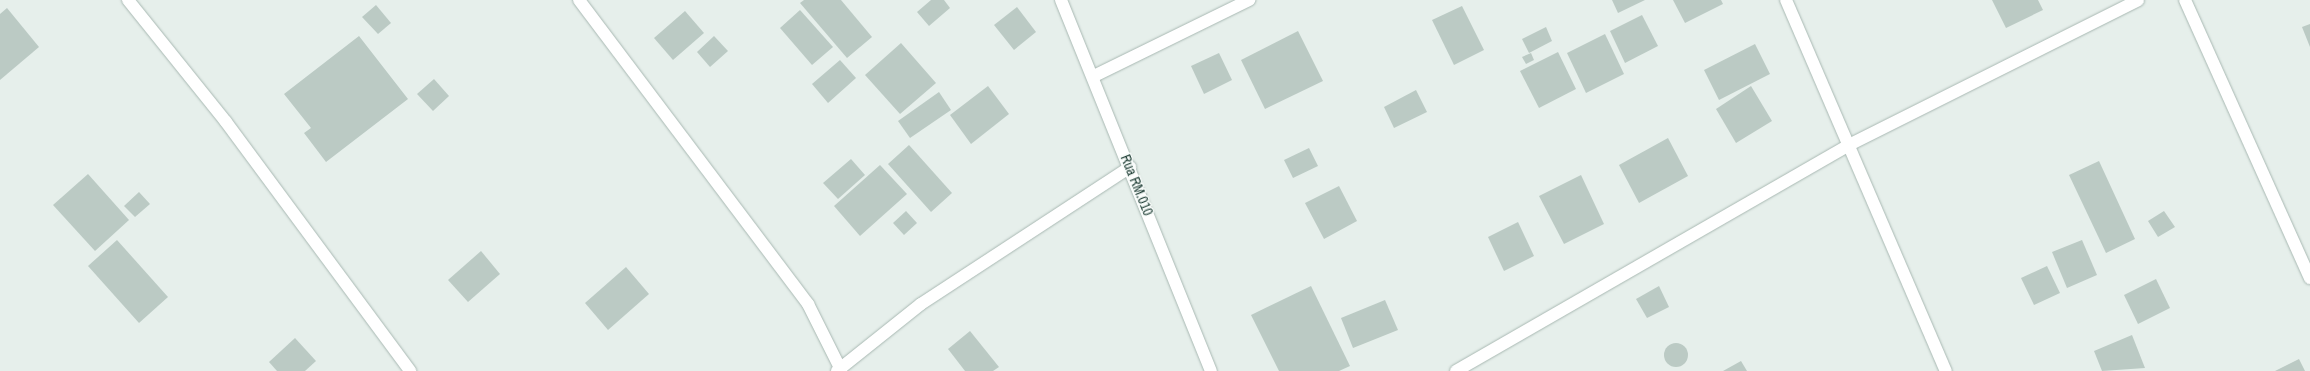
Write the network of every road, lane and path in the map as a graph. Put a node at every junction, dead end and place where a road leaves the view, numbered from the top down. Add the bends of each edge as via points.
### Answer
1 (128, 0) edge
2 (579, 0) edge
3 (1061, 0) edge
4 (1249, 0) edge
5 (1786, 0) edge
6 (2138, 0) edge
7 (2185, 0) edge
8 (1094, 76) junction
9 (1851, 144) junction
10 (1130, 167) junction
11 (2310, 278) edge
12 (838, 370) edge
13 (410, 371) edge
14 (1211, 371) edge
15 (1456, 371) edge
16 (1946, 371) edge

1 - 13 street via 226,122
2 - 12 street via 808,304
3 - 8 street, Rua RM.010
4 - 8 street
5 - 9 street
6 - 9 street
7 - 11 street
8 - 10 street, Rua RM.010
9 - 15 street
9 - 16 street
10 - 12 street via 920,304
10 - 14 street, Rua RM.010

